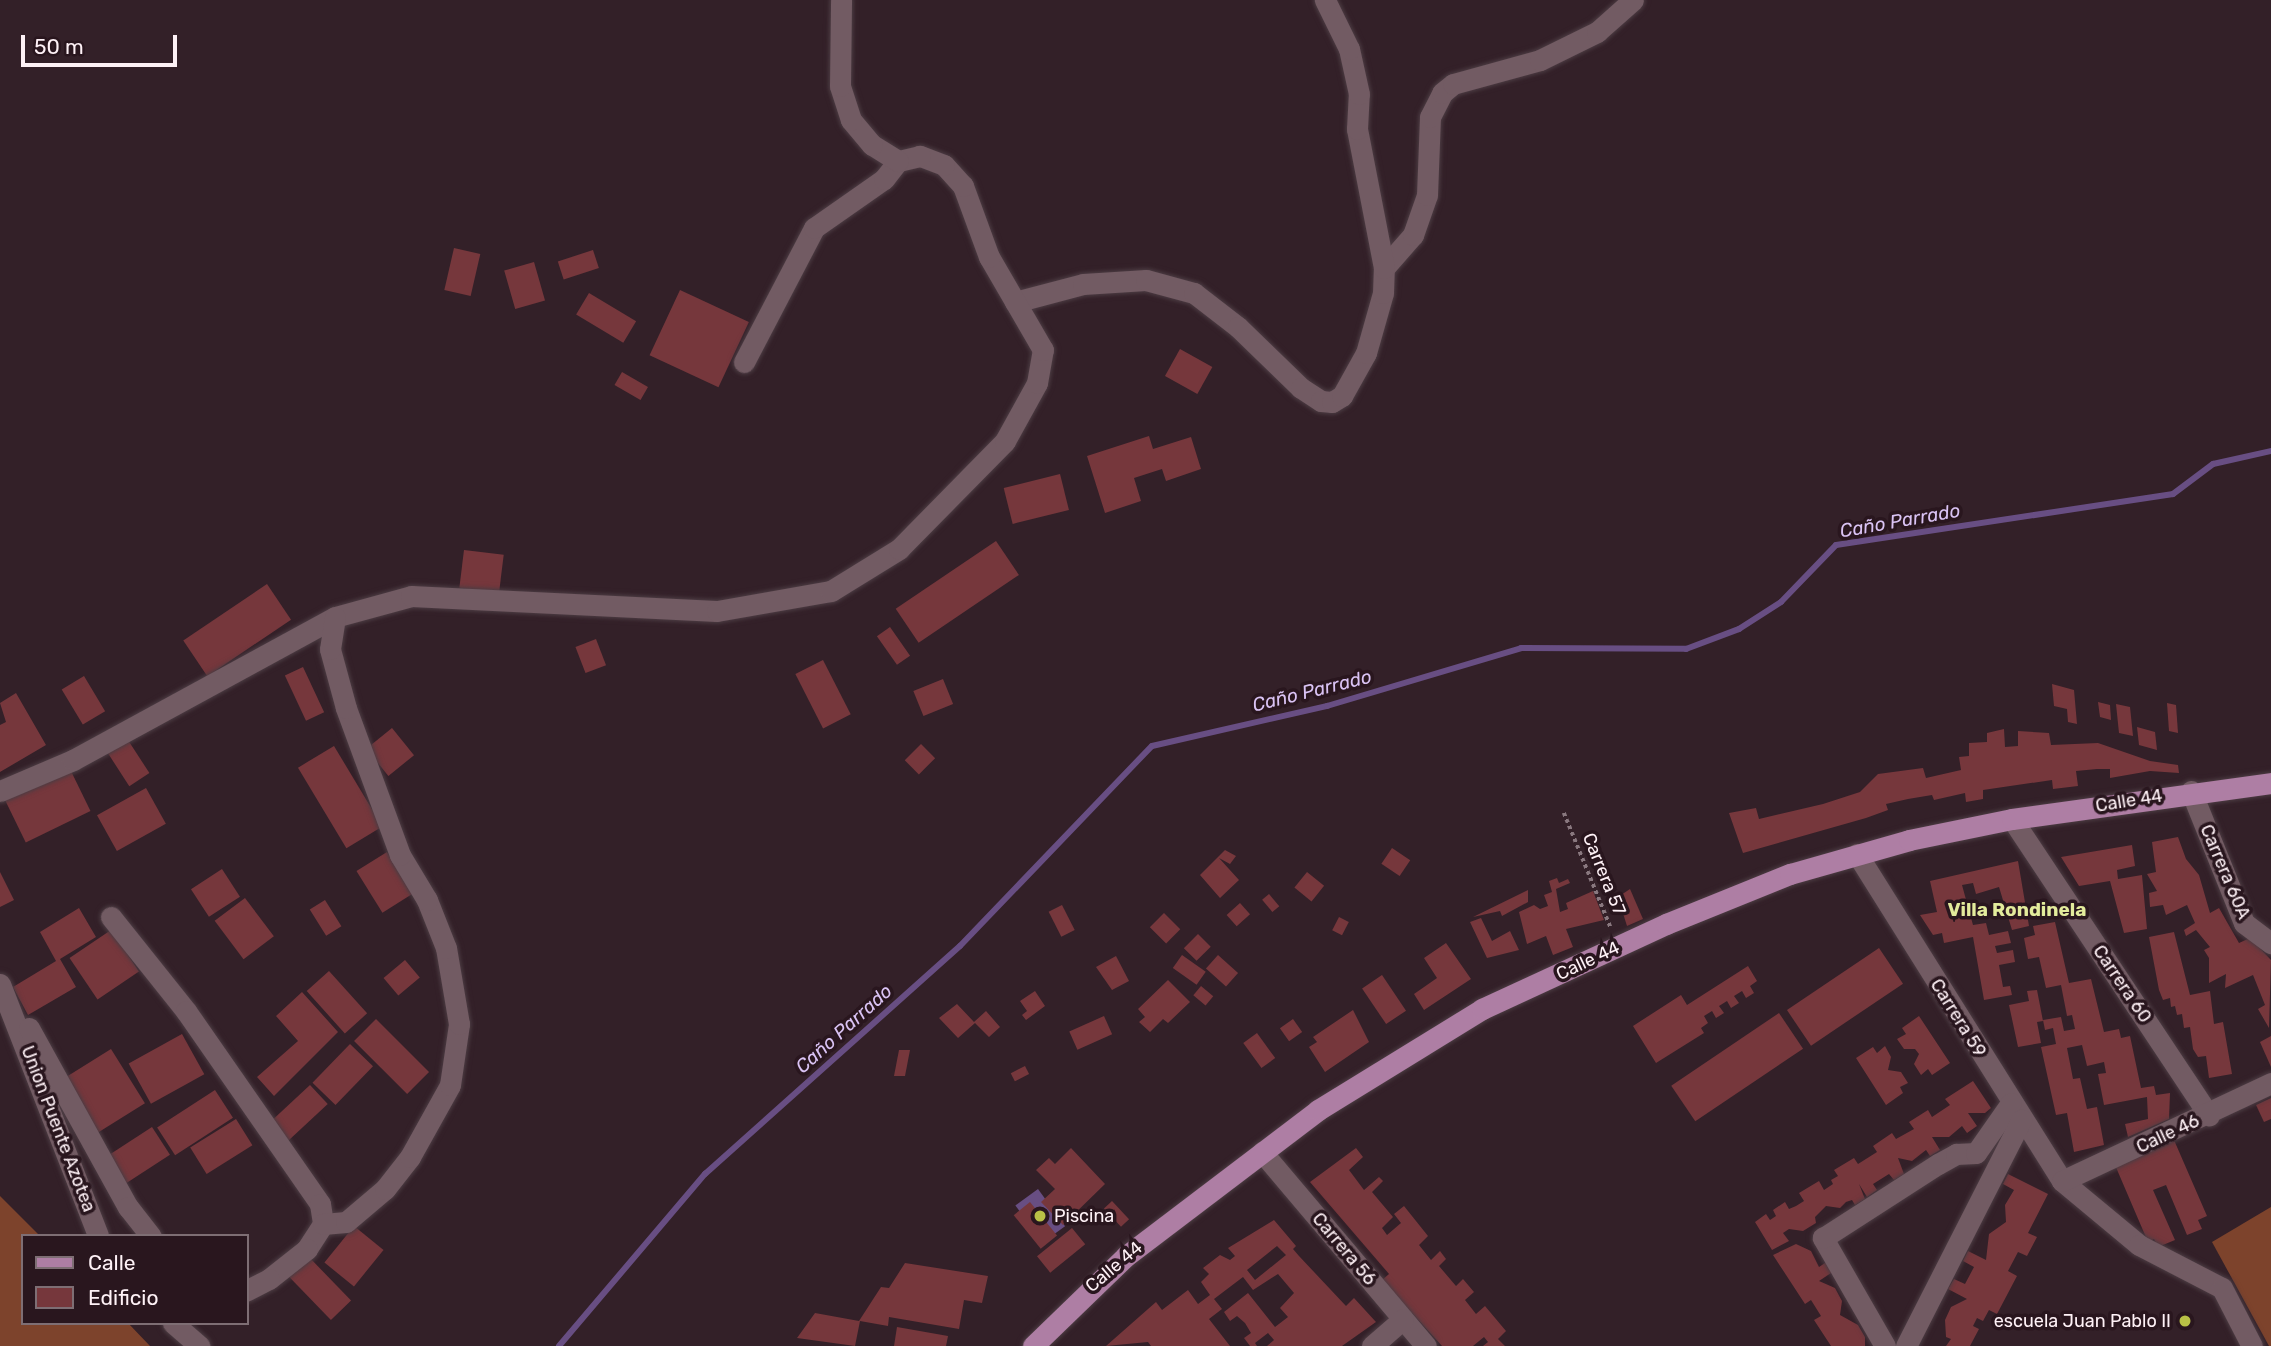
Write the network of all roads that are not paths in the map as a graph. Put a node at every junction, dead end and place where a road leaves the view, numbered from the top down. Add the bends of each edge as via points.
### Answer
1 (841, 0) edge
2 (1325, 0) edge
3 (1633, 0) edge
4 (898, 160) junction
5 (1384, 268) junction
6 (1015, 302) junction
7 (744, 362) dead end
8 (335, 617) junction
9 (2271, 783) edge
10 (0, 791) edge
11 (2191, 791) junction
12 (2012, 819) junction
13 (1857, 854) junction
14 (111, 917) dead end
15 (2271, 943) edge
16 (0, 984) edge
17 (16, 1020) junction
18 (2271, 1083) edge
19 (2016, 1111) junction
20 (2209, 1115) junction
21 (1262, 1152) junction
22 (2062, 1181) junction
23 (323, 1224) junction
24 (97, 1234) edge
25 (149, 1234) edge
26 (248, 1290) edge
27 (1403, 1319) junction
28 (175, 1325) edge
29 (199, 1346) edge
30 (1033, 1346) edge
31 (1372, 1346) edge
32 (1426, 1346) edge
33 (1885, 1346) edge
34 (1906, 1346) edge
35 (2252, 1346) edge

1 - 4 street via 840,86 851,120 872,145
2 - 5 street via 1349,49 1359,94 1359,140
3 - 5 street via 1597,32 1540,61 1453,84 1442,93 1430,117 1427,195 1413,235
4 - 6 street via 920,156 944,166 963,187 989,257
4 - 7 street via 884,179 814,228
5 - 6 street via 1383,293 1366,353 1355,381 1332,402 1321,401 1301,388 1238,327 1194,293 1146,280 1083,284
6 - 8 street via 1044,350 1037,383 1006,441 899,549 831,592 717,611 411,596
8 - 10 street via 73,760
8 - 23 street via 330,649 346,708 400,855 437,923 452,973 459,1024 450,1085 411,1157 385,1189 346,1222
9 - 11 main road, Calle 44
11 - 12 main road, Calle 44
11 - 15 street, Carrera 60A via 2244,923
12 - 13 main road, Calle 44
12 - 20 street, Carrera 60
13 - 19 street, Carrera 59
13 - 21 main road, Calle 44 via 1735,895 1482,1009
14 - 23 street via 186,1010 320,1204
16 - 17 street, Union Puente Azotea
17 - 24 street, Union Puente Azotea
17 - 25 street via 26,1022 128,1207
18 - 20 street, Calle 46
19 - 22 street, Carrera 59
19 - 33 street via 1976,1153 1956,1154 1823,1238
19 - 34 street
20 - 22 street, Calle 46
21 - 27 street, Carrera 56
21 - 30 main road, Calle 44 via 1105,1273
22 - 35 street, Carrera 59 via 2139,1245 2222,1288
23 - 26 street via 307,1249
27 - 31 street
27 - 32 street, Carrera 56
28 - 29 street

